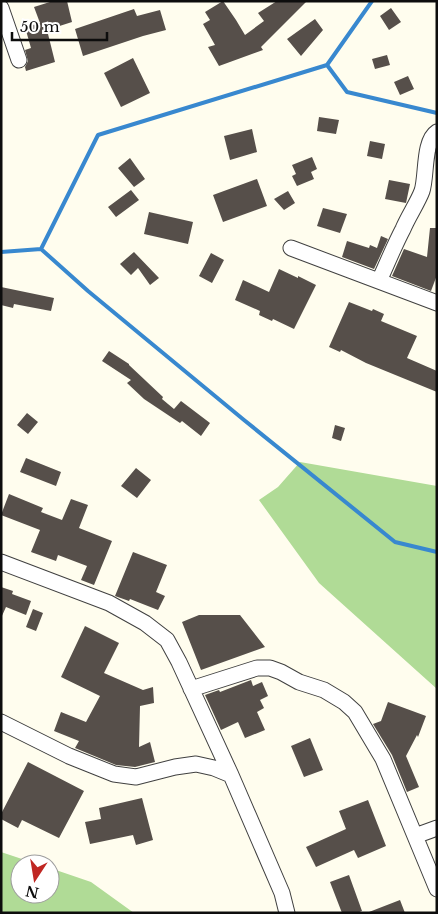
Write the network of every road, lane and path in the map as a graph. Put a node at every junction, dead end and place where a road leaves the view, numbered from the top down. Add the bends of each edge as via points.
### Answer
1 (1, 8) edge
2 (19, 60) dead end
3 (437, 132) edge
4 (291, 248) dead end
5 (379, 282) junction
6 (437, 303) edge
7 (1, 562) edge
8 (191, 689) junction
9 (1, 722) edge
10 (231, 775) junction
11 (437, 828) edge
12 (415, 836) junction
13 (437, 889) edge
14 (287, 913) edge

1 - 2 street
3 - 5 street via 428,149 422,191
4 - 5 street
5 - 6 street
7 - 8 street via 109,603 145,623 167,640
8 - 10 street
8 - 12 street via 257,668 270,668 324,690 344,702 355,712 383,758
9 - 10 street via 114,774 136,777 196,764
10 - 14 street via 282,893
11 - 12 street
12 - 13 street

